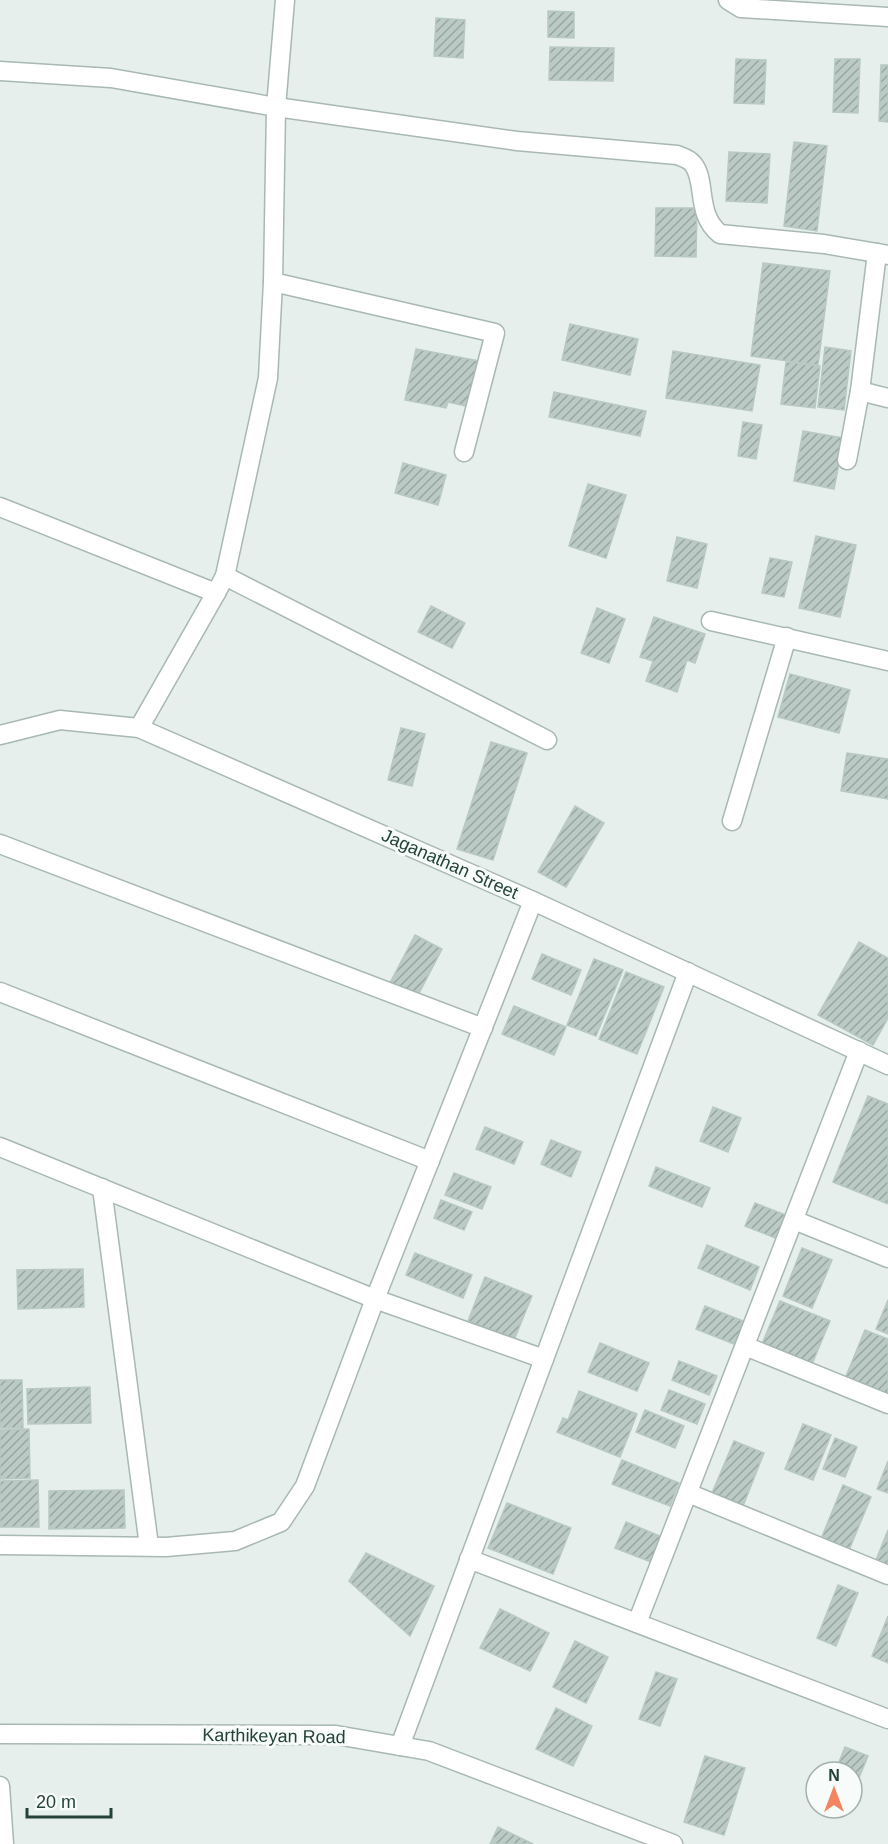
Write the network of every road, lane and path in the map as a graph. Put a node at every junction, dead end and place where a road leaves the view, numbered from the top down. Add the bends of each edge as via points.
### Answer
1 (285, 0) edge
2 (728, 0) edge
3 (888, 17) edge
4 (0, 71) edge
5 (276, 107) junction
6 (882, 254) edge
7 (273, 282) junction
8 (860, 391) junction
9 (888, 398) edge
10 (464, 452) dead end
11 (847, 460) dead end
12 (0, 507) edge
13 (220, 585) junction
14 (711, 621) dead end
15 (787, 637) junction
16 (888, 661) edge
17 (139, 728) junction
18 (0, 735) edge
19 (548, 740) dead end
20 (732, 821) dead end
21 (0, 844) edge
22 (533, 901) junction
23 (688, 972) junction
24 (0, 993) edge
25 (483, 1028) junction
26 (859, 1052) junction
27 (888, 1065) edge
28 (0, 1147) edge
29 (430, 1161) junction
30 (102, 1188) junction
31 (794, 1220) junction
32 (888, 1258) edge
33 (375, 1299) junction
34 (745, 1346) junction
35 (544, 1359) junction
36 (888, 1404) edge
37 (688, 1493) junction
38 (0, 1545) edge
39 (149, 1546) junction
40 (469, 1559) junction
41 (888, 1575) edge
42 (638, 1623) junction
43 (888, 1719) edge
44 (0, 1734) edge
45 (400, 1746) junction
46 (0, 1786) edge
47 (4, 1844) edge
48 (673, 1844) edge

1 - 5 street
2 - 3 street via 741,8
4 - 5 street via 111,78
5 - 6 street via 517,141 676,155 694,165 708,219 720,234
5 - 7 street
6 - 8 street
7 - 10 street via 495,333
7 - 13 street via 268,378
8 - 9 street
8 - 11 street
12 - 13 street
13 - 17 street
13 - 19 street
14 - 15 street
15 - 16 street
15 - 20 street
17 - 18 street, Jaganathan Street via 60,720
17 - 22 street, Jaganathan Street
21 - 25 street
22 - 23 street, Jaganathan Street
22 - 25 street
23 - 26 street, Jaganathan Street
23 - 35 street
24 - 29 street
25 - 29 street
26 - 27 street, Jaganathan Street
26 - 31 street
28 - 30 street
29 - 33 street
30 - 33 street
30 - 39 street
31 - 32 street
31 - 34 street
33 - 35 street
33 - 39 street via 304,1486 281,1522 235,1541
34 - 36 street
34 - 37 street
35 - 40 street
37 - 41 street
37 - 42 street
38 - 39 street
40 - 42 street
40 - 45 street
42 - 43 street
44 - 45 street, Karthikeyan Road via 336,1735
45 - 48 street, Karthikeyan Road via 429,1751
46 - 47 street

